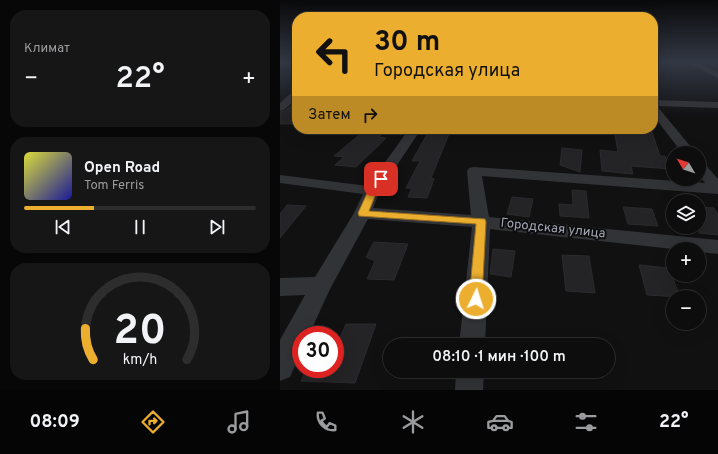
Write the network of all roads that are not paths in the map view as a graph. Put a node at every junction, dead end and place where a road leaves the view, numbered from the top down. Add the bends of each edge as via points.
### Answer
1 (292, 97) edge
2 (658, 103) edge
3 (718, 105) edge
4 (280, 108) edge
5 (292, 109) edge
6 (658, 114) edge
7 (412, 134) edge
8 (683, 146) edge
9 (706, 174) edge
10 (280, 179) edge
11 (718, 189) edge
12 (372, 191) junction
13 (363, 213) junction
14 (481, 222) junction
15 (718, 247) edge
16 (321, 286) junction
17 (280, 287) edge
18 (473, 338) edge
19 (280, 367) edge
20 (470, 378) edge
21 (469, 390) edge

1 - 4 street
2 - 3 street
4 - 5 street
6 - 8 street
7 - 12 street
9 - 11 street
10 - 12 street
11 - 14 street via 474,171
12 - 13 street
13 - 14 street, Городская улица
13 - 16 street
14 - 15 street, Городская улица
14 - 18 street
16 - 17 street
16 - 19 street
20 - 21 street

